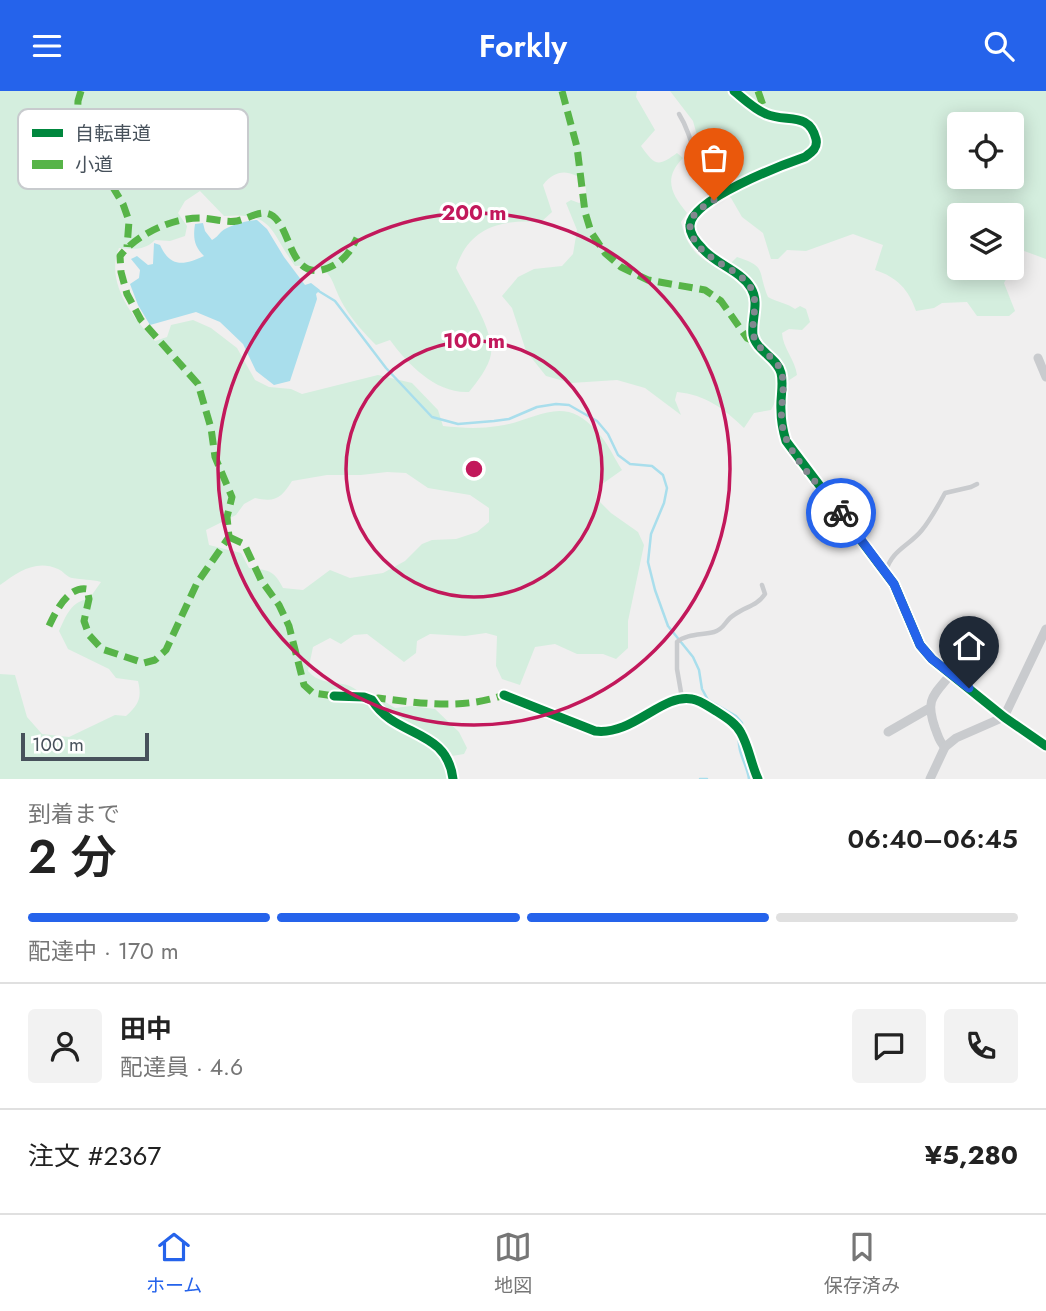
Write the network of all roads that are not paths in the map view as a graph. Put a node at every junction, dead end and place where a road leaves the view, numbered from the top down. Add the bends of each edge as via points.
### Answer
1 (734, 91) edge
2 (679, 114) dead end
3 (714, 200) junction
4 (1038, 358) dead end
5 (1046, 377) edge
6 (977, 484) dead end
7 (886, 572) junction
8 (762, 586) dead end
9 (1046, 629) edge
10 (951, 674) junction
11 (504, 695) dead end
12 (334, 696) dead end
13 (682, 698) junction
14 (928, 709) junction
15 (1004, 717) junction
16 (888, 731) dead end
17 (1046, 746) edge
18 (945, 747) junction
19 (453, 779) edge
20 (758, 779) edge
21 (930, 779) edge

1 - 3 street via 766,114 803,119 816,137 816,145 806,157 749,178
2 - 3 lane via 690,134 699,177
3 - 7 street via 694,214 691,234 714,261 750,287 755,299 755,342 781,371 780,408 786,441
4 - 5 street
6 - 7 lane via 945,493 930,520 892,556
7 - 10 street via 902,598 920,645
8 - 13 lane via 765,594 755,606 731,616 724,627 677,642
9 - 15 street
10 - 14 street
10 - 15 street
11 - 13 street via 609,733
12 - 19 street via 372,700 392,722 430,739 451,767
13 - 20 street via 705,704 739,730
14 - 16 street
14 - 18 street
15 - 17 street
15 - 18 street
18 - 21 street

